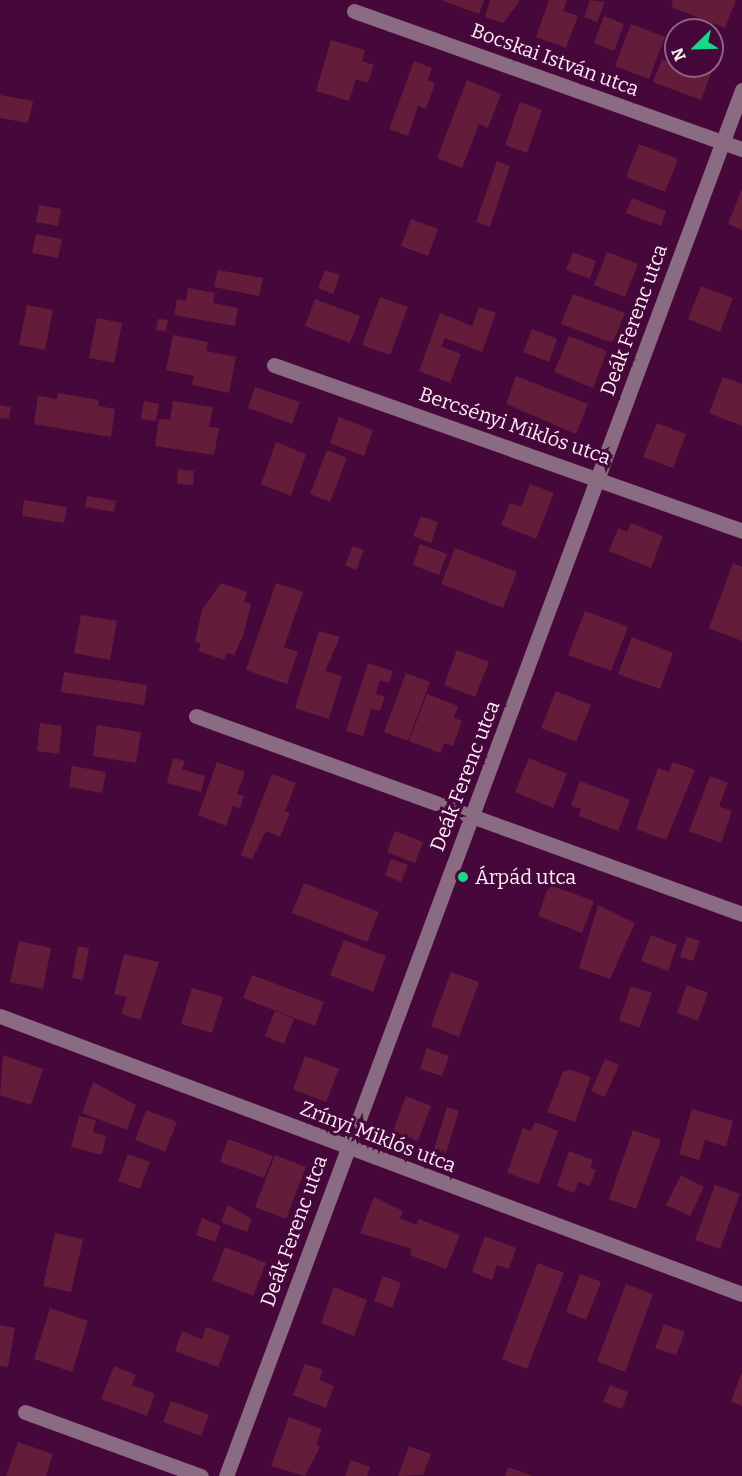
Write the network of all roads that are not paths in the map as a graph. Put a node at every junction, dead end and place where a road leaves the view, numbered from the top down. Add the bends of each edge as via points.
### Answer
1 (354, 11) dead end
2 (742, 90) edge
3 (722, 142) junction
4 (742, 149) edge
5 (274, 365) dead end
6 (599, 477) junction
7 (742, 531) edge
8 (196, 716) dead end
9 (473, 813) junction
10 (742, 914) edge
11 (0, 1016) edge
12 (348, 1148) junction
13 (742, 1294) edge
14 (25, 1412) dead end
15 (201, 1476) edge
16 (226, 1476) edge

1 - 3 street, Bocskai István utca
2 - 3 street, Deák Ferenc utca
3 - 4 street, Bocskai István utca
3 - 6 street, Deák Ferenc utca
5 - 6 street, Bercsényi Miklós utca
6 - 7 street, Bercsényi Miklós utca
6 - 9 street, Deák Ferenc utca
8 - 9 street
9 - 10 street
9 - 12 street, Deák Ferenc utca
11 - 12 street, Zrínyi Miklós utca
12 - 13 street, Zrínyi Miklós utca
12 - 16 street, Deák Ferenc utca
14 - 15 street

